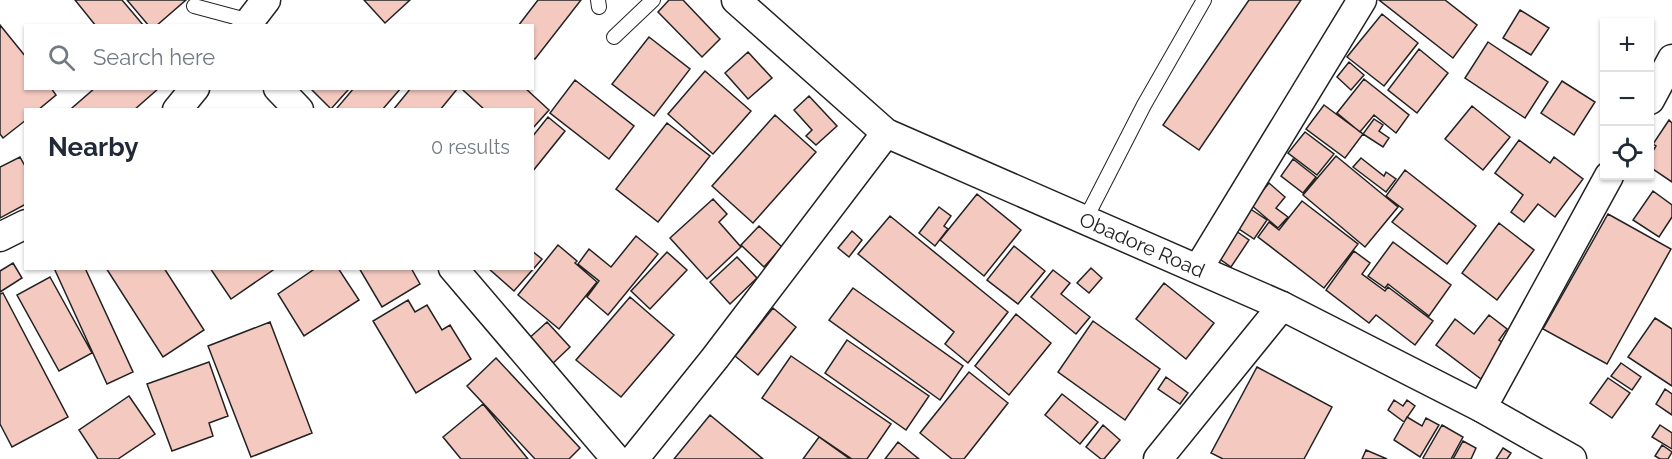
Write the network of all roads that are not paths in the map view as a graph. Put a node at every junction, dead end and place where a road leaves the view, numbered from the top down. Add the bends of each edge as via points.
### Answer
1 (653, 0) edge
2 (736, 0) edge
3 (1204, 0) edge
4 (1362, 0) edge
5 (194, 6) dead end
6 (254, 16) edge
7 (614, 37) dead end
8 (1672, 59) edge
9 (193, 90) edge
10 (280, 90) edge
11 (1654, 93) edge
12 (179, 108) edge
13 (297, 108) edge
14 (886, 134) junction
15 (1607, 180) edge
16 (1085, 220) junction
17 (24, 225) edge
18 (0, 237) edge
19 (1198, 269) junction
20 (455, 270) edge
21 (1282, 306) junction
22 (1482, 408) junction
23 (1565, 458) edge
24 (616, 459) edge
25 (634, 459) edge
26 (1158, 459) edge

1 - 7 lane
2 - 14 street, Obadore Road
3 - 16 lane
4 - 19 street
5 - 6 lane
8 - 11 street
9 - 12 street
10 - 13 street
14 - 16 street, Obadore Road
14 - 25 street
15 - 22 street
16 - 19 street, Obadore Road
17 - 18 street
19 - 21 street, Obadore Road
20 - 24 street
21 - 22 street, Obadore Road
21 - 26 street
22 - 23 street, Obadore Road

